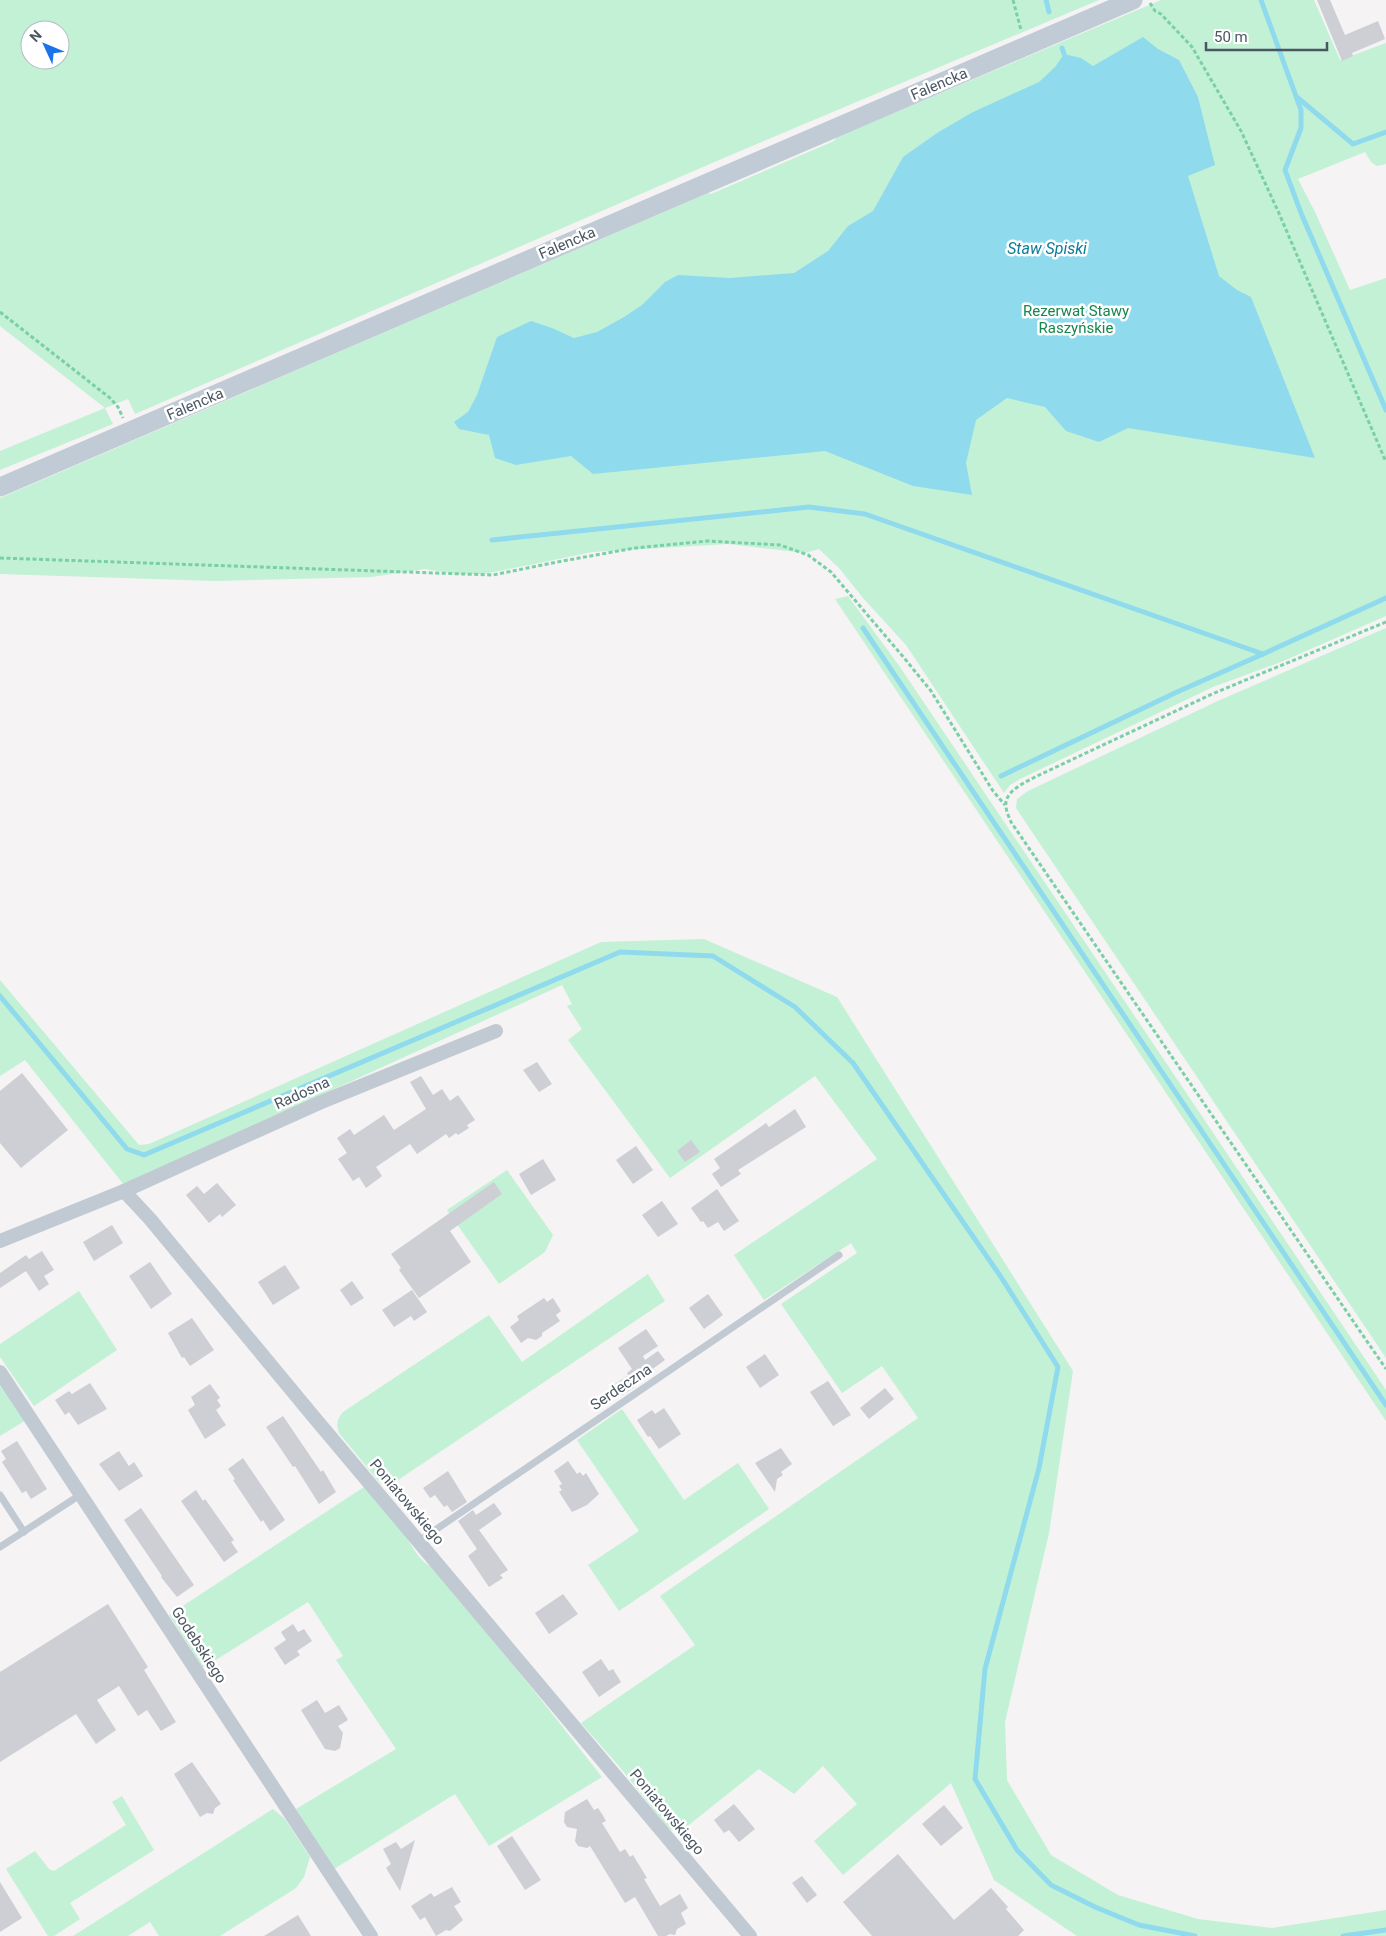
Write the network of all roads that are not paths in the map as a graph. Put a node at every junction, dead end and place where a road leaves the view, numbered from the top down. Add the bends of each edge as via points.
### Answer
1 (1133, 0) edge
2 (0, 487) edge
3 (496, 1031) dead end
4 (124, 1191) junction
5 (0, 1241) edge
6 (839, 1255) dead end
7 (0, 1372) edge
8 (80, 1494) junction
9 (0, 1495) edge
10 (24, 1532) junction
11 (418, 1541) junction
12 (0, 1547) edge
13 (370, 1936) edge
14 (750, 1936) edge

1 - 2 street, Falencka
3 - 4 street, Radosna via 320,1103
4 - 5 street
4 - 11 street, Poniatowskiego
6 - 11 lane, Serdeczna
7 - 8 street, Godebskiego
8 - 10 lane
8 - 13 street, Godebskiego
9 - 10 lane
10 - 12 lane
11 - 14 street, Poniatowskiego

